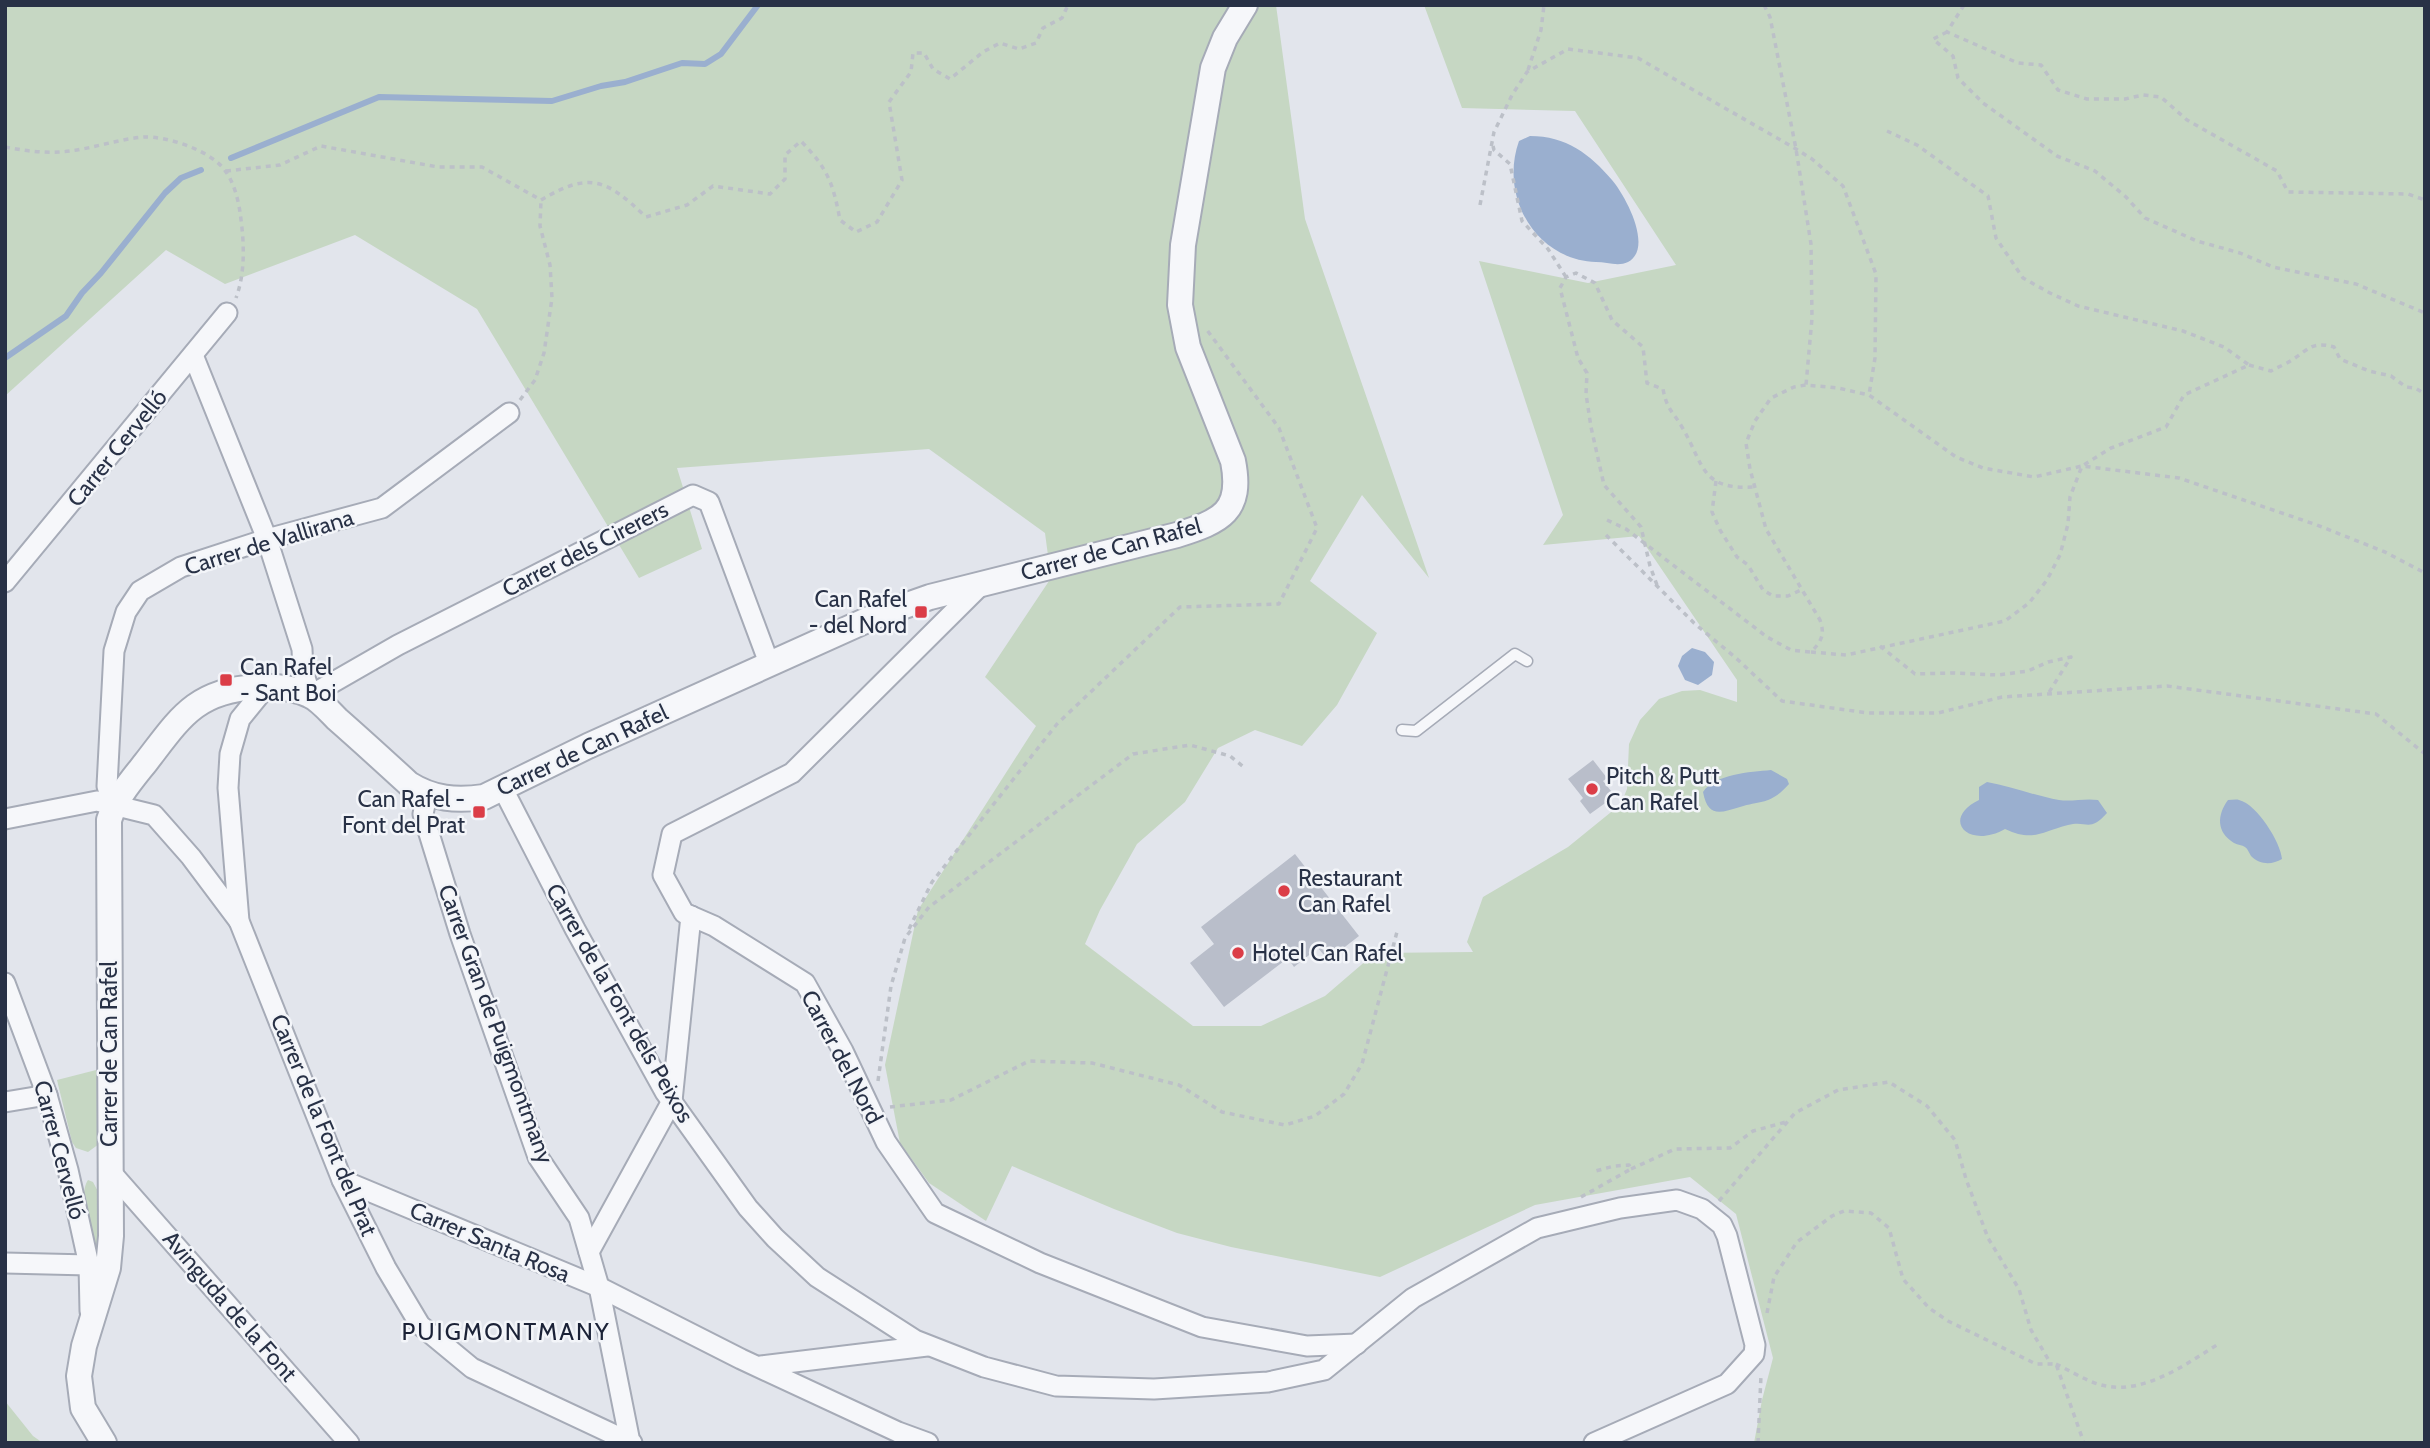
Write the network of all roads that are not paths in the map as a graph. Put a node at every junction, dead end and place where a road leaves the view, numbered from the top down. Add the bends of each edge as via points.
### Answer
1 (1245, 5) edge
2 (228, 313) road end
3 (192, 355) junction
4 (509, 413) road end
5 (267, 538) junction
6 (5, 582) edge
7 (984, 582) junction
8 (1527, 662) dead end
9 (769, 663) junction
10 (266, 687) junction
11 (311, 695) junction
12 (1402, 730) dead end
13 (503, 789) junction
14 (427, 795) junction
15 (114, 806) junction
16 (5, 819) edge
17 (691, 916) junction
18 (239, 921) junction
19 (5, 982) edge
20 (47, 1095) junction
21 (672, 1101) junction
22 (5, 1102) edge
23 (110, 1171) junction
24 (342, 1180) junction
25 (589, 1252) junction
26 (5, 1263) edge
27 (89, 1265) junction
28 (599, 1287) junction
29 (90, 1323) junction
30 (1357, 1344) junction
31 (927, 1346) junction
32 (760, 1367) junction
33 (631, 1442) edge
34 (104, 1443) edge
35 (349, 1443) edge
36 (928, 1443) edge
37 (1594, 1443) edge

1 - 7 street, Carrer de Can Rafel via 1213,68 1180,285 1188,347 1233,461 1236,494 1217,521 1202,527
2 - 3 street, Carrer Cervelló
3 - 5 street
3 - 6 street, Carrer Cervelló
4 - 5 street, Carrer de Vallirana via 382,508
5 - 11 street via 302,649
5 - 15 street, Carrer de Vallirana via 181,567 140,592 125,611 114,650 107,786
7 - 9 street, Carrer de Can Rafel via 876,617
7 - 17 street, Carrer del Nord via 792,773 672,834 663,875 684,913
8 - 12 lane via 1515,654 1416,731
9 - 11 street, Carrer dels Cirerers via 709,502 693,495 398,645
9 - 13 street, Carrer de Can Rafel
10 - 11 street, Carrer de Can Rafel
10 - 15 street, Carrer de Can Rafel via 239,688 198,703 183,715
10 - 18 street, Carrer de la Font del Prat via 240,719 230,754 228,788
11 - 14 street, Carrer de Can Rafel
13 - 14 street, Carrer de Can Rafel via 466,800
13 - 21 street, Carrer de la Font dels Peixos
14 - 25 street, Carrer Gran de Puigmontmany via 423,814 538,1157 579,1218
15 - 16 street via 97,801
15 - 18 street via 154,815
15 - 23 street, Carrer de Can Rafel via 108,846
17 - 21 street
17 - 30 street, Carrer del Nord via 805,983 886,1142 935,1213 1040,1263 1202,1327 1307,1346
18 - 24 street, Carrer de la Font del Prat
19 - 20 street, Carrer Cervelló
20 - 22 street
20 - 27 street, Carrer Cervelló
21 - 25 street
21 - 31 street, Carrer de la Font dels Peixos via 748,1208 775,1238 817,1277
23 - 29 street, Carrer de Can Rafel via 108,1268
23 - 35 street, Avinguda de la Font
24 - 28 street, Carrer Santa Rosa
24 - 33 street, Carrer de la Font del Prat via 420,1325 472,1368
25 - 28 street, Carrer Gran de Puigmontmany
26 - 27 street
27 - 29 street, Carrer Cervelló
28 - 32 street
28 - 33 street, Carrer Gran de Puigmontmany
29 - 34 street, Carrer de Can Rafel via 79,1392 86,1417
30 - 31 street, Carrer de la Font dels Peixos via 1324,1370 1268,1382 1154,1389 1056,1387
30 - 37 street via 1413,1298 1537,1228 1677,1200 1702,1209 1722,1225 1727,1236 1754,1354 1727,1384
31 - 32 street
32 - 36 street

